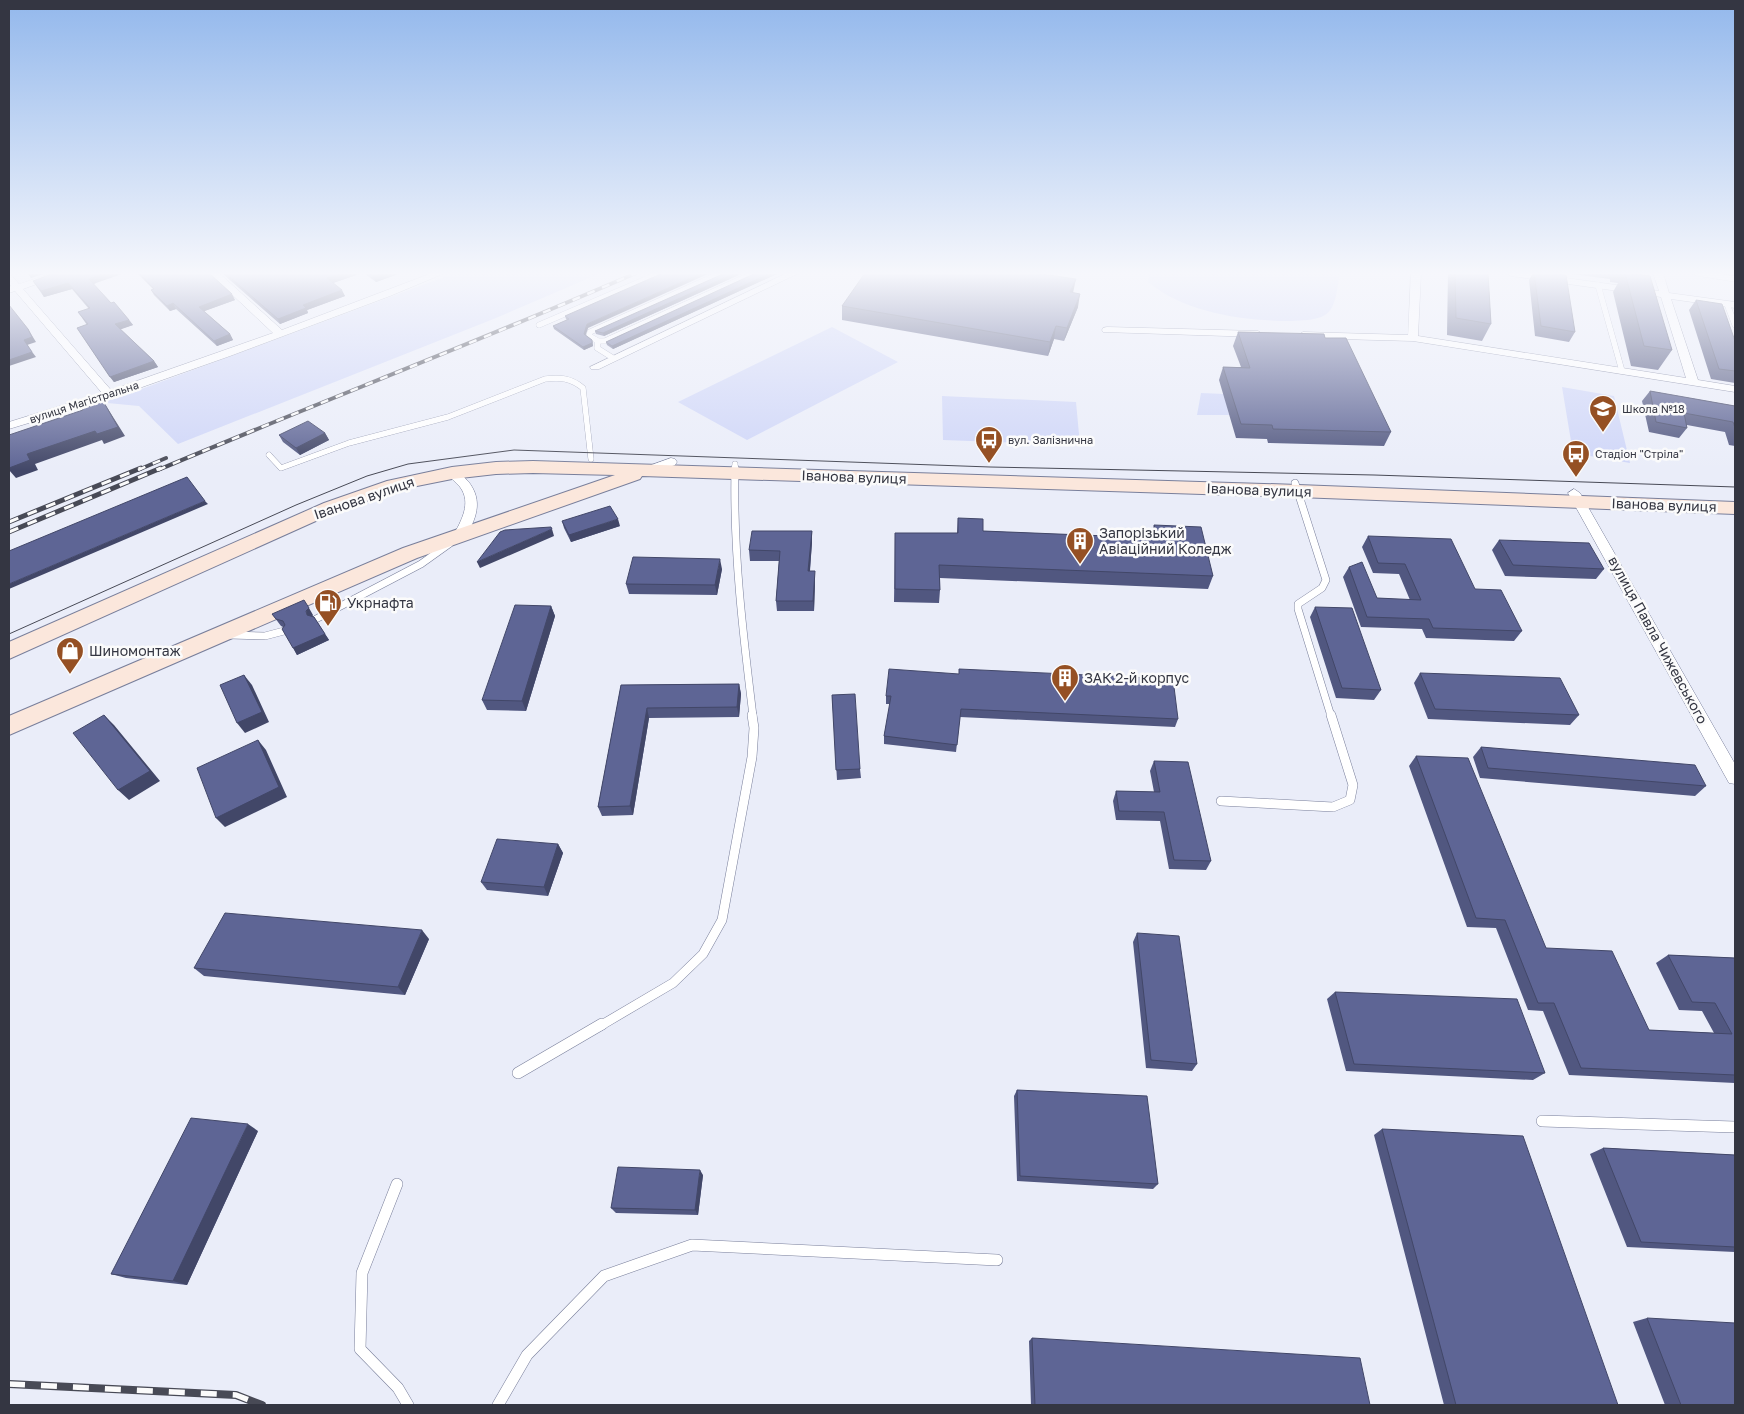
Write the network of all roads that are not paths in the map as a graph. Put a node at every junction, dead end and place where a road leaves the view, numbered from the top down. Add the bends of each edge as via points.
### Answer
1 (59, 339) edge
2 (266, 339) edge
3 (595, 339) edge
4 (609, 339) edge
5 (653, 339) edge
6 (1419, 339) edge
7 (1613, 339) edge
8 (1679, 339) edge
9 (598, 341) junction
10 (612, 358) junction
11 (595, 366) dead end
12 (1622, 371) junction
13 (1693, 382) junction
14 (1735, 389) edge
15 (110, 395) junction
16 (9, 426) edge
17 (269, 455) dead end
18 (591, 460) junction
19 (671, 462) junction
20 (734, 469) junction
21 (647, 471) junction
22 (452, 472) junction
23 (1296, 487) junction
24 (1576, 498) junction
25 (1735, 499) edge
26 (1735, 508) edge
27 (459, 536) junction
28 (316, 619) edge
29 (284, 631) edge
30 (221, 634) junction
31 (9, 640) edge
32 (9, 651) edge
33 (9, 726) edge
34 (1735, 778) edge
35 (1221, 801) dead end
36 (518, 1073) dead end
37 (1542, 1121) dead end
38 (1735, 1127) edge
39 (397, 1184) dead end
40 (997, 1260) dead end
41 (408, 1405) edge
42 (498, 1405) edge

1 - 15 street
2 - 15 street, вулиця Магістральна
3 - 9 lane
4 - 9 lane
5 - 10 street
6 - 12 street
7 - 12 lane
8 - 13 street
9 - 10 lane via 597,348
10 - 11 street
12 - 13 street
13 - 14 street
15 - 16 street, вулиця Магістральна
17 - 18 lane via 281,468 349,443 448,417 545,379 562,377 583,388
18 - 19 main road, Іванова вулиця
18 - 31 main road, Іванова вулиця via 497,458 451,462 389,476 325,499
19 - 20 main road, Іванова вулиця
19 - 21 street
20 - 21 main road, Іванова вулиця
20 - 23 main road, Іванова вулиця
20 - 36 lane via 741,614 754,728 752,757 722,920 703,954 673,983
21 - 22 main road, Іванова вулиця via 533,467
21 - 27 main road
22 - 27 street via 464,481 472,507
22 - 32 main road, Іванова вулиця via 393,485 331,507
23 - 24 main road, Іванова вулиця
23 - 35 lane via 1326,580 1322,588 1298,604 1298,609 1352,785 1350,800 1333,807
24 - 25 main road, Іванова вулиця
24 - 26 main road, Іванова вулиця
24 - 34 street, вулиця Павла Чижевського
27 - 28 lane via 422,564
27 - 30 main road via 410,553
29 - 30 lane via 265,636
30 - 33 main road
37 - 38 lane
39 - 41 lane via 362,1273 360,1349 398,1388
40 - 42 lane via 692,1245 604,1276 527,1355

